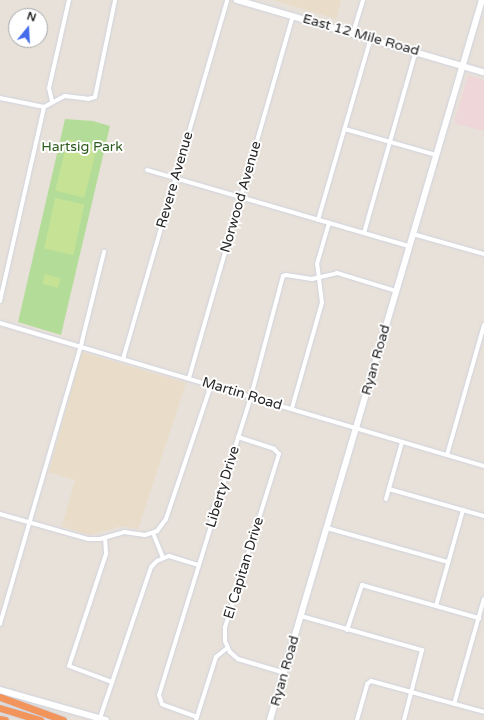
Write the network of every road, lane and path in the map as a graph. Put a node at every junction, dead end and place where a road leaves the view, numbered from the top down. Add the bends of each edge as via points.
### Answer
1 (69, 0) edge
2 (115, 0) edge
3 (227, 0) edge
4 (237, 0) edge
5 (363, 0) edge
6 (482, 0) edge
7 (293, 16) junction
8 (353, 33) junction
9 (371, 38) junction
10 (416, 51) junction
11 (461, 65) junction
12 (484, 72) edge
13 (0, 98) edge
14 (52, 101) junction
15 (44, 107) junction
16 (345, 129) junction
17 (391, 142) junction
18 (436, 154) junction
19 (147, 170) dead end
20 (175, 178) junction
21 (241, 197) junction
22 (318, 220) junction
23 (329, 223) junction
24 (364, 233) junction
25 (413, 234) junction
26 (409, 246) junction
27 (104, 252) dead end
28 (484, 254) edge
29 (317, 277) junction
30 (396, 291) junction
31 (0, 301) edge
32 (0, 323) edge
33 (484, 325) edge
34 (80, 346) junction
35 (123, 359) junction
36 (189, 378) junction
37 (211, 385) junction
38 (250, 396) junction
39 (292, 408) junction
40 (356, 429) junction
41 (238, 437) junction
42 (402, 442) junction
43 (447, 455) junction
44 (484, 466) edge
45 (389, 489) junction
46 (386, 499) dead end
47 (463, 510) junction
48 (0, 514) edge
49 (484, 516) edge
50 (29, 523) junction
51 (327, 528) junction
52 (153, 533) junction
53 (105, 538) junction
54 (163, 558) junction
55 (448, 562) junction
56 (199, 565) junction
57 (484, 599) edge
58 (436, 606) junction
59 (301, 616) junction
60 (478, 618) junction
61 (0, 624) edge
62 (347, 630) junction
63 (227, 648) junction
64 (284, 673) junction
65 (112, 682) junction
66 (0, 690) edge
67 (412, 692) junction
68 (0, 697) edge
69 (454, 704) junction
70 (0, 708) edge
71 (484, 712) edge
72 (197, 718) edge
73 (0, 719) edge
74 (103, 719) edge
75 (5, 720) edge
76 (40, 720) edge
77 (63, 720) edge
78 (270, 720) edge
79 (357, 720) edge
80 (404, 720) edge

1 - 14 street via 49,88
2 - 14 street via 95,97 88,99 65,96
3 - 20 street, Revere Avenue
4 - 7 main road, East 12 Mile Road
5 - 8 street
6 - 11 main road, Ryan Road
7 - 8 main road, East 12 Mile Road
7 - 21 street, Norwood Avenue
8 - 9 main road, East 12 Mile Road
9 - 10 main road, East 12 Mile Road
9 - 16 street
10 - 11 main road, East 12 Mile Road
10 - 17 street
11 - 12 main road, East 12 Mile Road
11 - 18 main road, Ryan Road
13 - 15 street
14 - 15 street
15 - 31 street
16 - 17 street
16 - 22 street
17 - 18 street
17 - 24 street
18 - 25 main road, Ryan Road
19 - 20 street
20 - 21 street
20 - 35 street, Revere Avenue
21 - 22 street
21 - 36 street, Norwood Avenue
22 - 23 street
23 - 24 street
23 - 29 street
24 - 26 street
25 - 26 main road, Ryan Road
25 - 28 street
26 - 30 main road, Ryan Road
27 - 34 street
29 - 30 street via 344,274
29 - 38 street, Liberty Drive via 305,279 284,275
29 - 39 street via 322,303
30 - 40 main road, Ryan Road
32 - 34 street, Martin Road
33 - 43 street
34 - 35 street, Martin Road
34 - 50 street
35 - 36 street, Martin Road
36 - 37 street, Martin Road
37 - 38 street, Martin Road
37 - 52 street via 166,519 161,528
38 - 39 street, Martin Road
38 - 41 street, Liberty Drive
39 - 40 street, Martin Road
40 - 42 street, Martin Road
40 - 51 main road, Ryan Road
41 - 56 street, Liberty Drive via 213,509 211,526
41 - 63 street, El Capitan Drive via 274,449 279,454 225,628
42 - 43 street, Martin Road
42 - 45 street
43 - 44 street, Martin Road
45 - 46 street
45 - 47 street
47 - 49 street
47 - 55 street
48 - 50 street
50 - 53 street via 76,537 96,540
50 - 61 street
51 - 55 street
51 - 59 main road, Ryan Road
52 - 53 street via 145,535 124,532
52 - 54 street
53 - 65 street via 106,554 69,666
54 - 56 street via 175,556
54 - 65 street via 150,569
55 - 58 street
56 - 72 street, Liberty Drive via 159,699 162,704
57 - 60 street
58 - 60 street
58 - 62 street via 362,585
59 - 62 street
59 - 64 main road, Ryan Road
60 - 69 street
62 - 67 street via 422,650
63 - 64 street via 241,660
63 - 72 street via 216,657
64 - 78 main road, Ryan Road
65 - 74 street
66 - 74 main road
67 - 69 street
67 - 79 street via 374,681 368,682
67 - 80 street
68 - 77 highway
69 - 71 street
70 - 76 highway
73 - 75 highway

